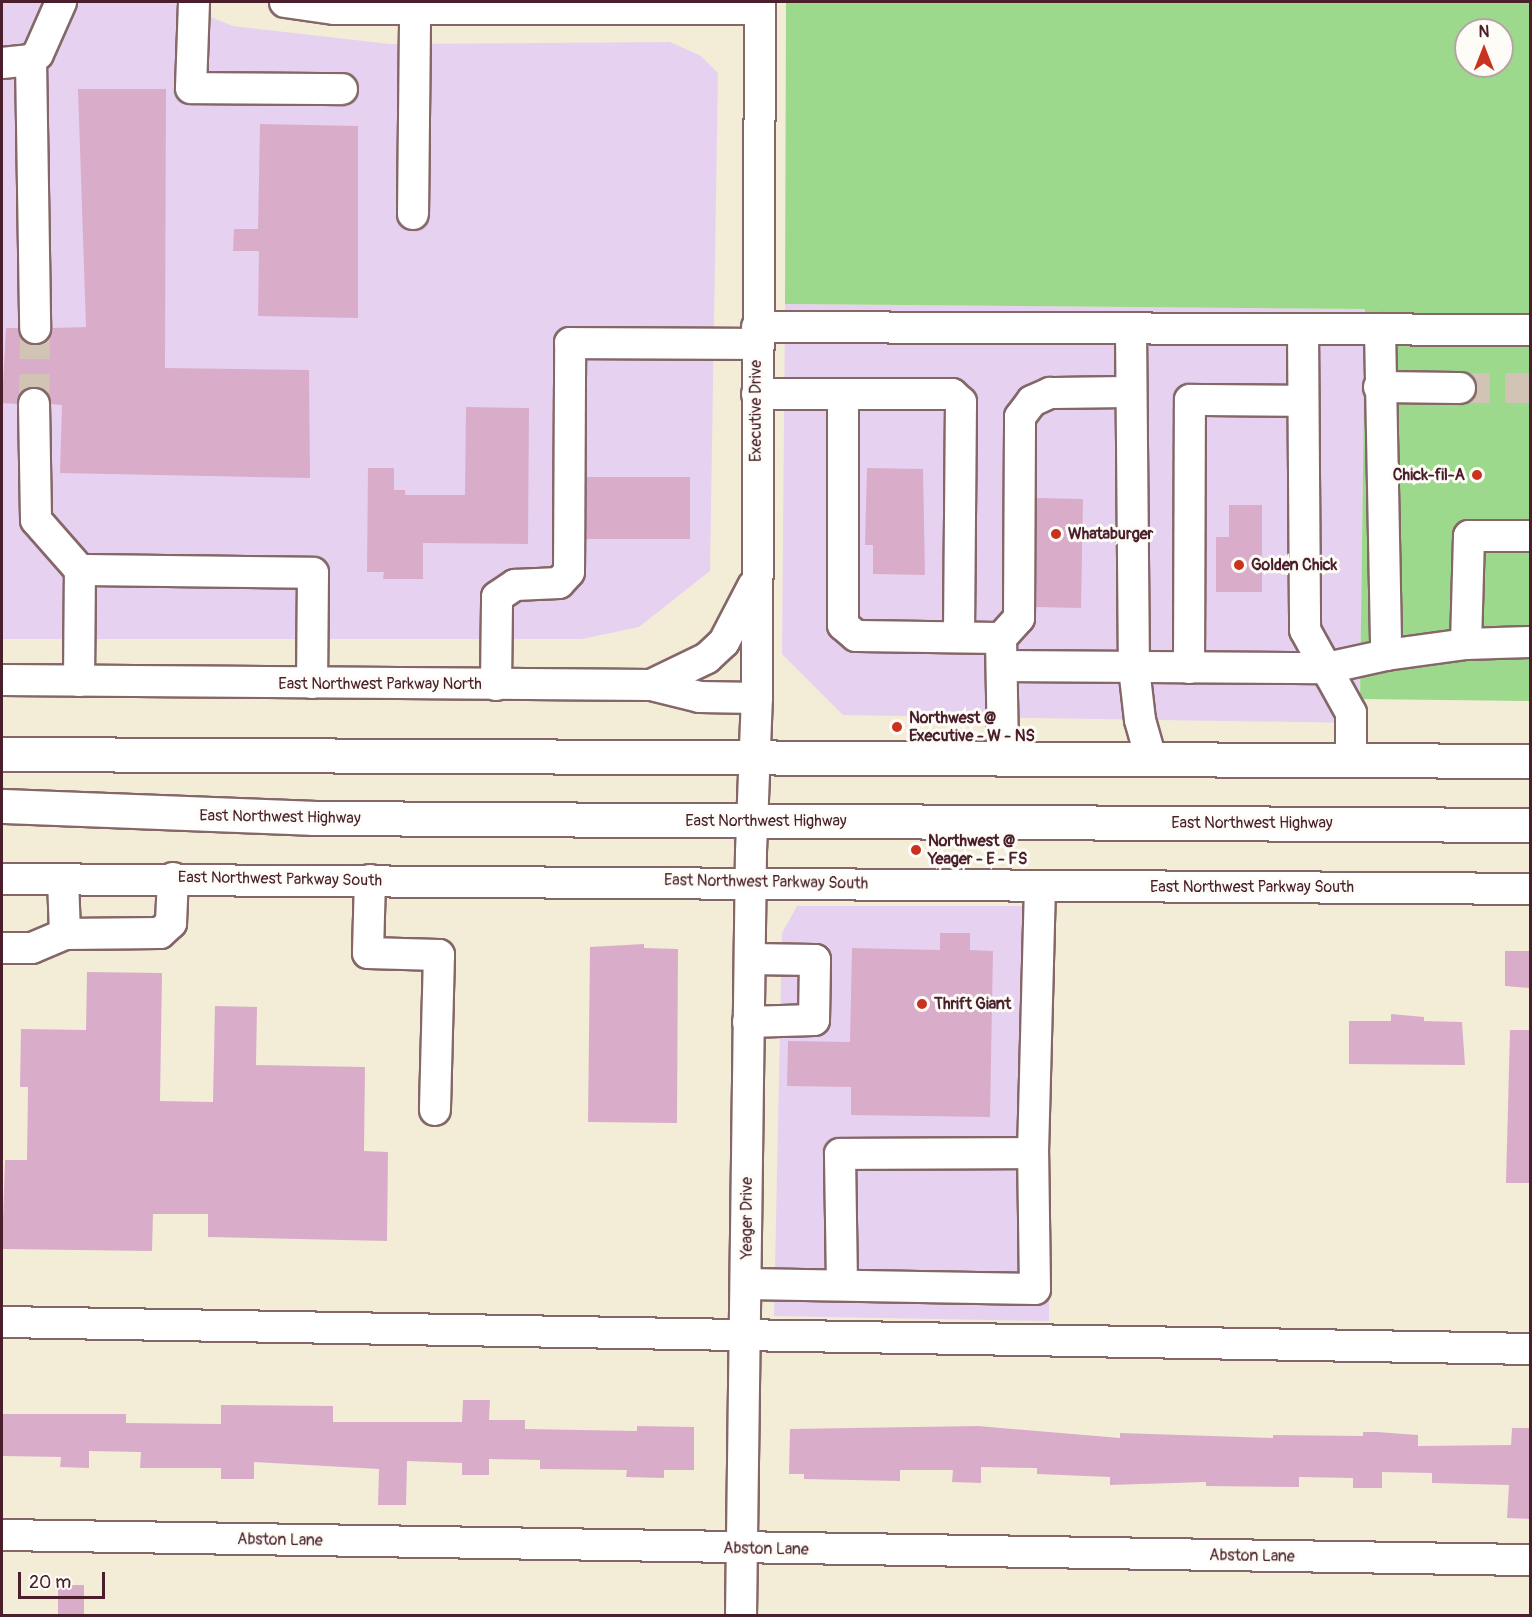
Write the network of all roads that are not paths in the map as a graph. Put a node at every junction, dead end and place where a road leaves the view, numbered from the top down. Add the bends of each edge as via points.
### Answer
1 (61, 2) edge
2 (194, 2) edge
3 (285, 2) edge
4 (759, 5) edge
5 (415, 10) junction
6 (16, 61) edge
7 (342, 89) dead end
8 (412, 214) dead end
9 (35, 328) tunnel mouth
10 (1131, 329) junction
11 (1380, 329) junction
12 (1303, 330) junction
13 (1530, 330) edge
14 (756, 336) junction
15 (1379, 387) junction
16 (1460, 388) tunnel mouth
17 (1131, 392) junction
18 (756, 393) junction
19 (843, 394) junction
20 (1303, 401) junction
21 (34, 404) tunnel mouth
22 (1530, 536) edge
23 (80, 570) junction
24 (756, 581) junction
25 (959, 637) junction
26 (1530, 642) edge
27 (1466, 644) junction
28 (1002, 652) junction
29 (1386, 655) junction
30 (1134, 668) junction
31 (1189, 668) junction
32 (1327, 668) junction
33 (2, 680) edge
34 (79, 681) junction
35 (312, 683) junction
36 (496, 685) junction
37 (651, 685) junction
38 (756, 698) junction
39 (2, 754) edge
40 (754, 756) junction
41 (1003, 758) junction
42 (1151, 759) junction
43 (1351, 760) junction
44 (1530, 761) edge
45 (2, 806) edge
46 (753, 820) junction
47 (1530, 825) edge
48 (173, 878) junction
49 (2, 879) edge
50 (63, 879) junction
51 (370, 880) junction
52 (750, 881) junction
53 (1041, 886) junction
54 (1530, 889) edge
55 (65, 934) junction
56 (2, 948) edge
57 (750, 959) junction
58 (748, 1022) junction
59 (435, 1110) dead end
60 (1033, 1153) junction
61 (747, 1284) junction
62 (842, 1284) junction
63 (2, 1322) edge
64 (746, 1336) junction
65 (1530, 1349) edge
66 (2, 1535) edge
67 (742, 1548) junction
68 (1530, 1560) edge
69 (741, 1616) edge

1 - 6 street via 38,54
2 - 7 street via 191,88
3 - 5 street via 334,9
4 - 5 street
4 - 14 street, Executive Drive
5 - 8 street
6 - 9 street
10 - 12 street
10 - 14 street
10 - 17 street
11 - 12 street
11 - 13 street
11 - 15 street
12 - 20 street
14 - 18 street, Executive Drive
14 - 36 street via 570,343 569,572 560,583 515,585 497,597
15 - 16 street
15 - 29 street
17 - 28 street via 1050,393 1032,401 1020,417 1019,618
17 - 30 street
18 - 19 street
18 - 24 street, Executive Drive
19 - 25 street via 843,625 856,636
19 - 25 street via 952,393 961,402
20 - 31 street via 1190,400
20 - 32 street via 1305,630
21 - 23 street via 36,520
22 - 27 street via 1469,536
23 - 34 street
23 - 35 street via 313,573
24 - 37 street via 724,642 707,658
24 - 38 street, Executive Drive
25 - 28 street
26 - 27 street
27 - 29 street
28 - 30 street
28 - 41 street
29 - 32 street
30 - 31 street
30 - 42 street via 1140,720
31 - 32 street
32 - 43 street via 1351,713
33 - 34 street, East Northwest Parkway North
34 - 35 street, East Northwest Parkway North
35 - 36 street, East Northwest Parkway North
36 - 37 street, East Northwest Parkway North
37 - 38 street, East Northwest Parkway North via 700,697
38 - 40 street, Executive Drive
39 - 40 main road
40 - 41 main road
40 - 46 street, Executive Drive
41 - 42 main road
42 - 43 main road
43 - 44 main road
45 - 46 main road, East Northwest Highway via 254,818
46 - 47 main road, East Northwest Highway
46 - 52 street, Yeager Drive
48 - 50 street, East Northwest Parkway South
48 - 51 street, East Northwest Parkway South
48 - 55 street via 171,923 160,933
49 - 50 street, East Northwest Parkway South
50 - 55 street
51 - 52 street, East Northwest Parkway South
51 - 59 street via 368,953 439,955
52 - 53 street, East Northwest Parkway South
52 - 57 street, Yeager Drive
53 - 54 street, East Northwest Parkway South
53 - 60 street
55 - 56 street via 32,948
57 - 58 street, Yeager Drive
57 - 58 street via 815,960 814,1020
58 - 61 street, Yeager Drive
60 - 62 street via 840,1154
60 - 62 street via 1035,1289
61 - 62 street
61 - 64 street, Yeager Drive
63 - 64 street
64 - 65 street
64 - 67 street, Yeager Drive
66 - 67 street, Abston Lane
67 - 68 street, Abston Lane
67 - 69 street, Yeager Drive

